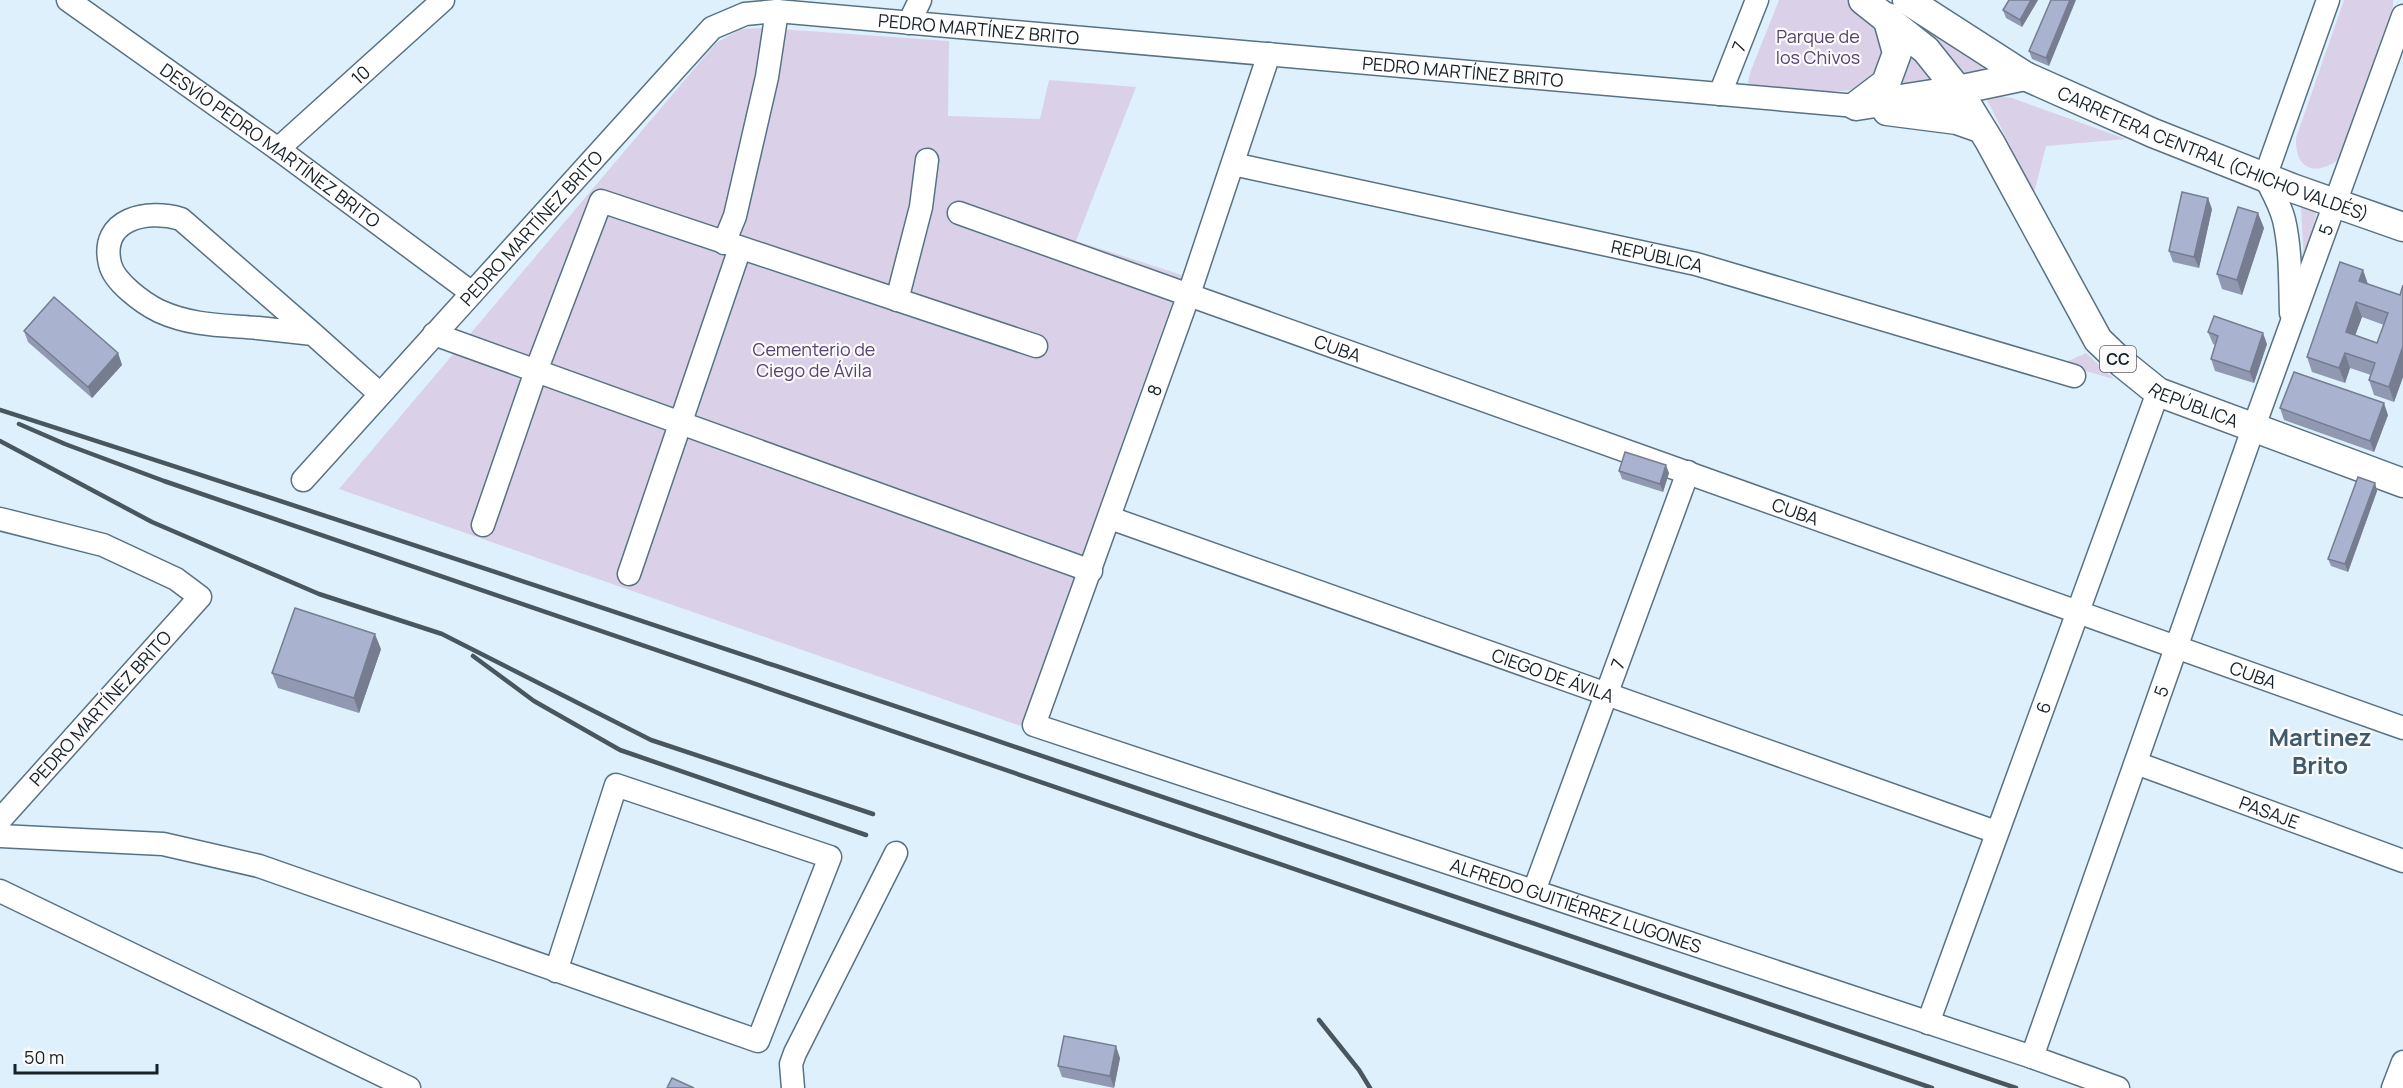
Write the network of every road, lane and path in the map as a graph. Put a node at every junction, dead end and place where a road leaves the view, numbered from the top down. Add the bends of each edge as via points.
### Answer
1 (68, 0) edge
2 (443, 0) edge
3 (920, 0) edge
4 (1757, 0) edge
5 (1863, 0) edge
6 (2328, 0) edge
7 (1897, 8) edge
8 (777, 11) junction
9 (2403, 16) edge
10 (909, 23) junction
11 (1269, 54) junction
12 (2025, 76) junction
13 (1958, 90) junction
14 (1720, 94) junction
15 (1856, 106) junction
16 (1980, 128) junction
17 (278, 148) junction
18 (927, 160) dead end
19 (1233, 164) junction
20 (2265, 177) junction
21 (2336, 203) junction
22 (959, 213) dead end
23 (2403, 227) edge
24 (732, 246) junction
25 (472, 293) junction
26 (1189, 294) junction
27 (897, 300) junction
28 (2292, 324) junction
29 (313, 334) junction
30 (434, 334) junction
31 (1036, 346) dead end
32 (536, 371) junction
33 (2074, 376) dead end
34 (2158, 392) junction
35 (380, 394) junction
36 (681, 423) junction
37 (2253, 429) junction
38 (1688, 472) junction
39 (303, 480) dead end
40 (2403, 483) edge
41 (1110, 518) junction
42 (0, 519) edge
43 (483, 525) dead end
44 (1091, 571) junction
45 (628, 574) dead end
46 (2079, 612) junction
47 (2177, 647) junction
48 (1607, 692) junction
49 (1034, 724) joint
50 (2403, 728) edge
51 (2136, 763) junction
52 (0, 820) edge
53 (1996, 832) junction
54 (0, 836) edge
55 (896, 853) dead end
56 (2403, 861) edge
57 (0, 891) edge
58 (1534, 891) junction
59 (556, 971) junction
60 (1928, 1023) junction
61 (2032, 1057) junction
62 (2403, 1062) edge
63 (409, 1088) edge
64 (793, 1088) edge
65 (2118, 1088) edge
66 (2393, 1088) edge

1 - 17 street, DESVÍO PEDRO MARTÍNEZ BRITO
2 - 17 street, 10
3 - 10 street
4 - 14 street, 7
5 - 7 main road, CC
6 - 20 street
7 - 12 main road, CC
7 - 13 main road, CC
7 - 15 main road via 1898,53 1886,83
8 - 10 street, PEDRO MARTÍNEZ BRITO
8 - 24 street
8 - 25 street, PEDRO MARTÍNEZ BRITO via 745,14 712,28
9 - 21 street, 5
10 - 11 street, PEDRO MARTÍNEZ BRITO
11 - 14 street, PEDRO MARTÍNEZ BRITO
11 - 19 street, 8
12 - 13 main road
12 - 20 main road, CARRETERA CENTRAL (CHICHO VALDÉS) / CC
13 - 15 main road
13 - 16 main road, REPÚBLICA / CC
14 - 15 street, PEDRO MARTÍNEZ BRITO
15 - 16 main road via 1957,120
16 - 34 main road, REPÚBLICA / CC via 2098,340
17 - 25 street, DESVÍO PEDRO MARTÍNEZ BRITO
18 - 27 street via 921,207
19 - 26 street, 8
19 - 33 street, REPÚBLICA via 1696,264
20 - 21 main road, CARRETERA CENTRAL (CHICHO VALDÉS) / CC
20 - 28 street, 5 via 2284,220
21 - 23 main road, CARRETERA CENTRAL (CHICHO VALDÉS) / CC
21 - 28 street, 5
22 - 26 street, CUBA
24 - 27 street
24 - 32 street via 601,201
24 - 36 street
25 - 30 street, PEDRO MARTÍNEZ BRITO
26 - 38 street, CUBA
26 - 41 street, 8
27 - 31 street
28 - 37 street, 5
29 - 29 street via 181,219 147,214 125,222 113,234 108,249 110,266 120,281 157,310 195,324
29 - 35 street
30 - 32 street
30 - 35 street, PEDRO MARTÍNEZ BRITO
32 - 36 street
32 - 43 street
34 - 37 main road, REPÚBLICA / CC
34 - 46 street, 6
35 - 39 street, PEDRO MARTÍNEZ BRITO
36 - 44 street
36 - 45 street
37 - 40 main road, REPÚBLICA / CC
37 - 47 street, 5
38 - 46 street, CUBA
38 - 48 street, 7
41 - 44 street, 8
41 - 48 street, CIEGO DE ÁVILA
42 - 52 street, PEDRO MARTÍNEZ BRITO via 103,545 176,579 201,597
44 - 49 street, 8
46 - 47 street, CUBA
46 - 53 street, 6
47 - 50 street, CUBA
47 - 51 street, 5
48 - 53 street, CIEGO DE ÁVILA
48 - 58 street, 7
49 - 58 street, ALFREDO GUITIÉRREZ LUGONES
51 - 56 street, PASAJE
51 - 61 street, 5
53 - 60 street, 6
54 - 59 street via 163,844 259,866
55 - 64 street via 795,1053 791,1064
57 - 63 street
58 - 60 street, ALFREDO GUITIÉRREZ LUGONES
59 - 59 street via 758,1041 830,857 616,785
60 - 61 street, ALFREDO GUITIÉRREZ LUGONES
61 - 65 street, ALFREDO GUITIÉRREZ LUGONES
62 - 66 street

